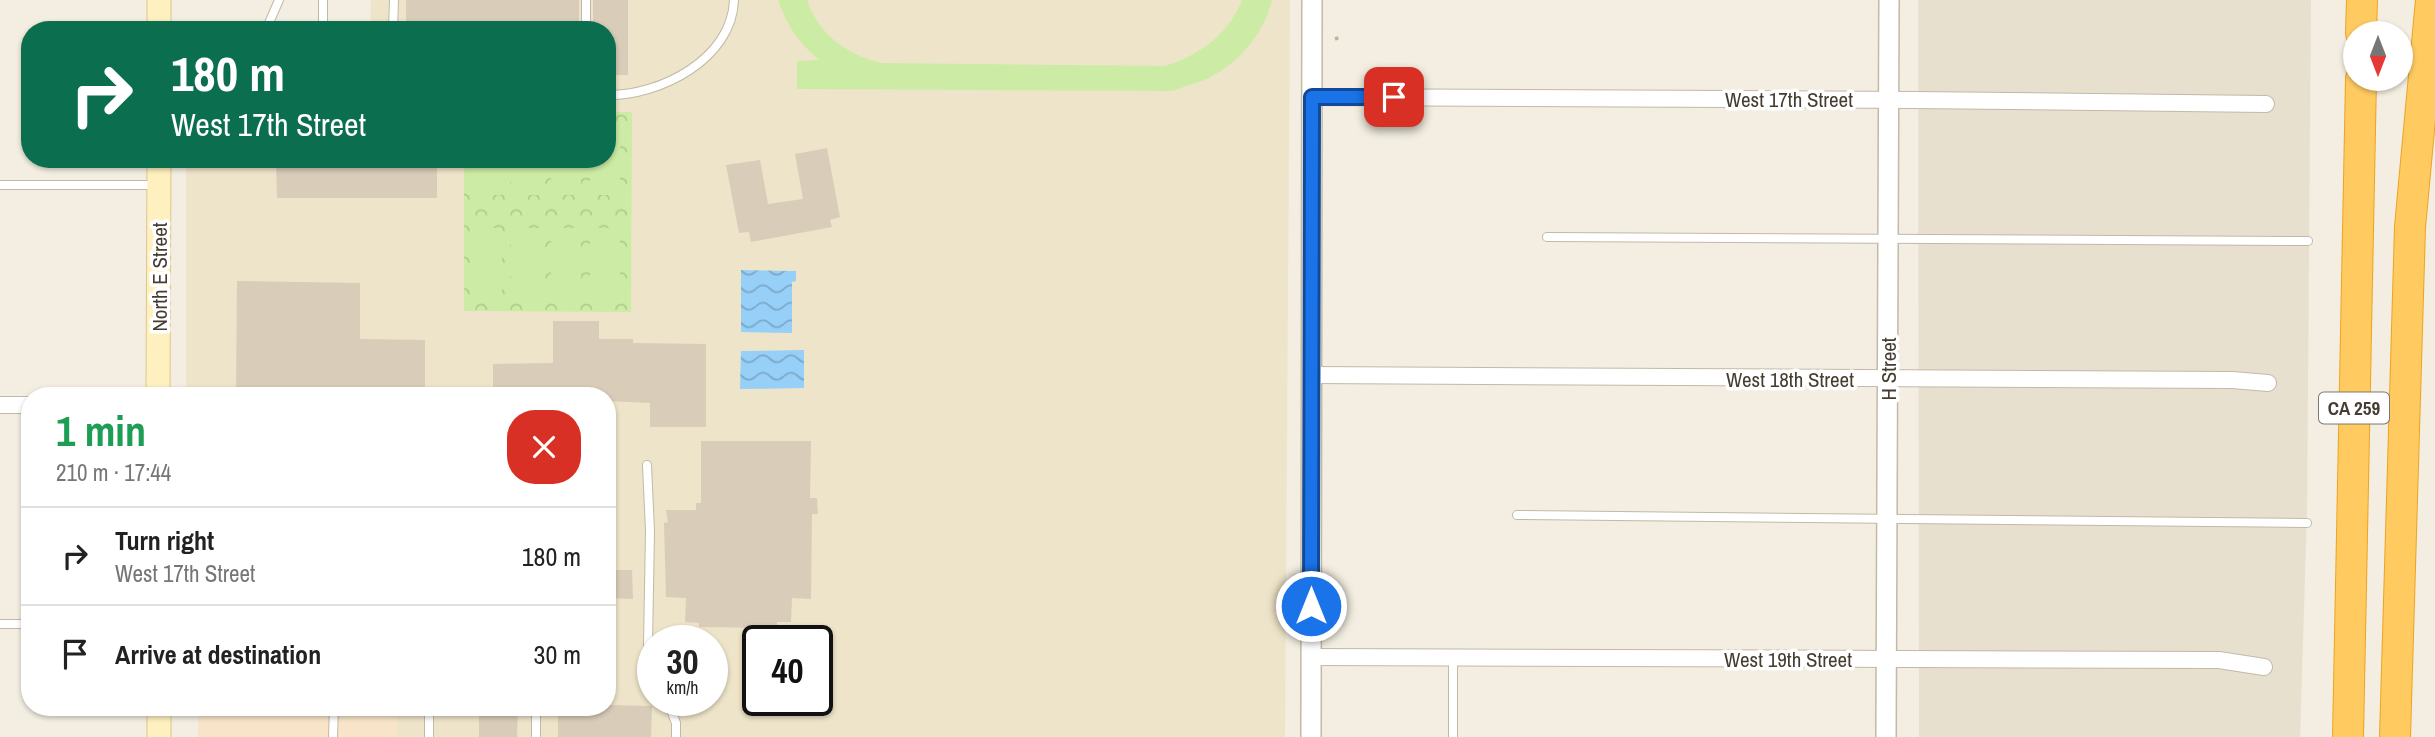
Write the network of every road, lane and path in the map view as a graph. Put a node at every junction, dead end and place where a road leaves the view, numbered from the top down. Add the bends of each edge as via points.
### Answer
1 (159, 0) edge
2 (279, 0) edge
3 (323, 0) edge
4 (394, 0) edge
5 (586, 0) edge
6 (734, 0) edge
7 (1312, 0) edge
8 (1889, 0) edge
9 (2362, 0) edge
10 (2431, 0) edge
11 (159, 21) edge
12 (270, 21) edge
13 (323, 21) edge
14 (393, 21) edge
15 (586, 21) edge
16 (2361, 21) edge
17 (1341, 37) dead end
18 (1335, 38) dead end
19 (2361, 91) edge
20 (616, 94) edge
21 (1312, 97) junction
22 (1888, 100) junction
23 (2266, 104) dead end
24 (159, 168) edge
25 (0, 185) edge
26 (159, 185) junction
27 (1547, 237) dead end
28 (1888, 239) junction
29 (2308, 241) dead end
30 (1312, 375) junction
31 (1888, 380) junction
32 (2268, 383) dead end
33 (158, 387) edge
34 (0, 405) edge
35 (21, 405) edge
36 (647, 465) dead end
37 (1517, 515) dead end
38 (1887, 519) junction
39 (2307, 523) dead end
40 (0, 624) edge
41 (21, 624) edge
42 (648, 625) edge
43 (1311, 657) junction
44 (1453, 658) junction
45 (1886, 660) junction
46 (2264, 667) dead end
47 (159, 716) edge
48 (334, 716) edge
49 (429, 716) edge
50 (536, 716) edge
51 (673, 716) edge
52 (159, 737) edge
53 (333, 737) edge
54 (429, 737) edge
55 (536, 737) edge
56 (676, 737) edge
57 (1311, 737) edge
58 (1453, 737) edge
59 (1886, 737) edge
60 (2348, 737) edge
61 (2395, 737) edge

1 - 11 main road
2 - 12 lane
3 - 13 lane
4 - 14 lane
5 - 15 lane
6 - 20 lane via 722,39 700,62 675,80 642,93
7 - 21 street
8 - 22 street, H Street
9 - 16 highway
10 - 61 highway, CA 259 via 2410,227
17 - 18 path
19 - 60 highway, CA 259
21 - 22 street, West 17th Street
21 - 30 street
22 - 23 street, West 17th Street
22 - 28 street, H Street
24 - 26 main road, North E Street
25 - 26 lane
26 - 33 main road, North E Street
27 - 28 lane
28 - 29 lane
28 - 31 street, H Street
30 - 31 street, West 18th Street
30 - 43 street
31 - 32 street, West 18th Street
31 - 38 street, H Street
34 - 35 street
36 - 42 lane
37 - 38 lane
38 - 39 lane
38 - 45 street, H Street
40 - 41 lane
43 - 44 street, West 19th Street
43 - 57 street
44 - 45 street, West 19th Street
44 - 58 lane
45 - 46 street, West 19th Street via 2220,660
45 - 59 street, H Street
47 - 52 main road
48 - 53 lane
49 - 54 lane
50 - 55 lane
51 - 56 lane

